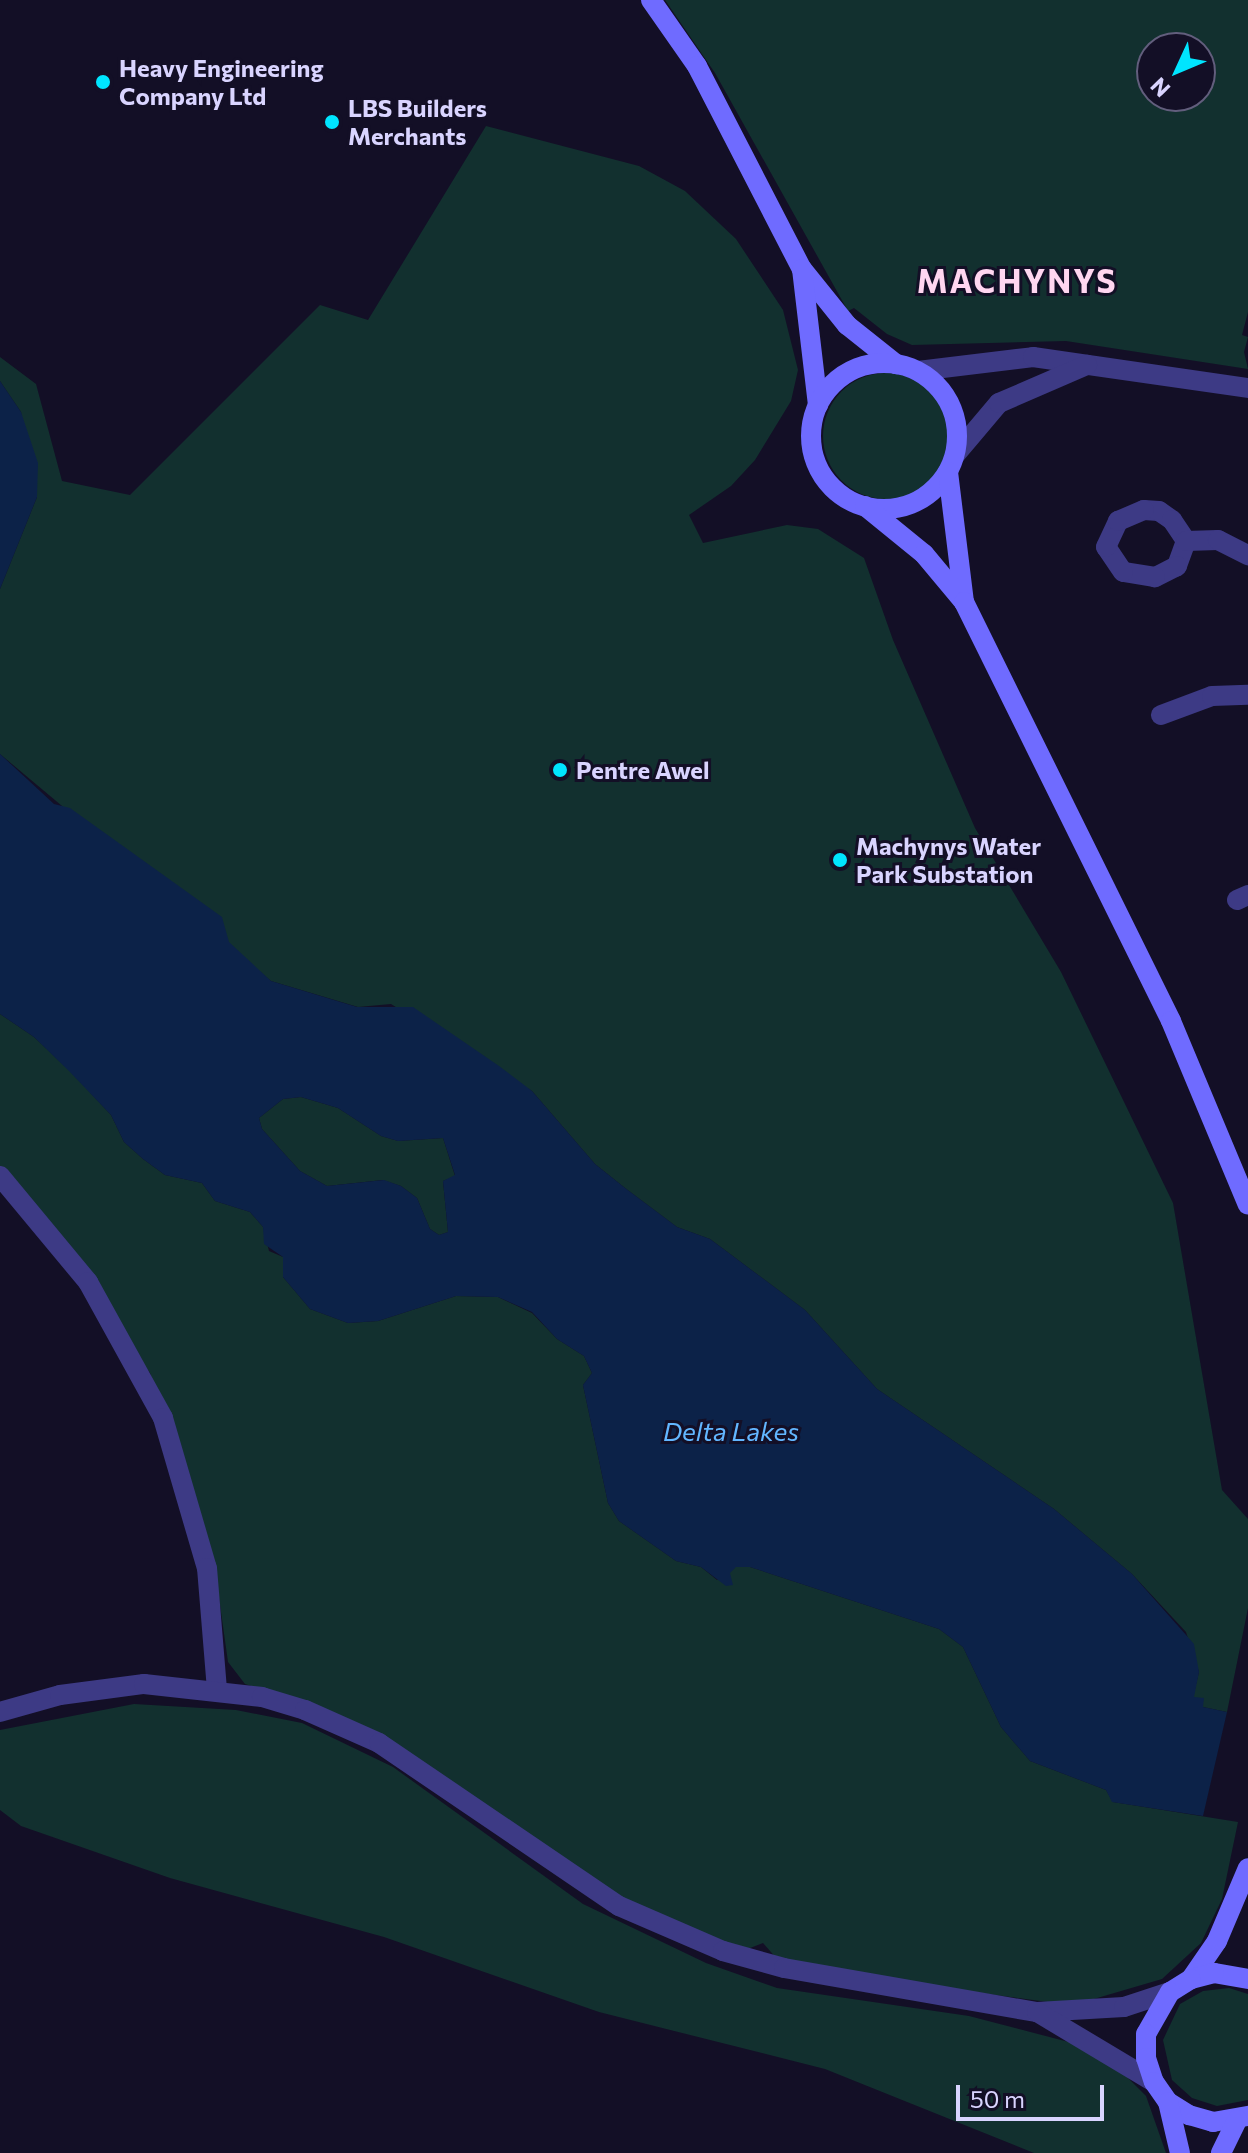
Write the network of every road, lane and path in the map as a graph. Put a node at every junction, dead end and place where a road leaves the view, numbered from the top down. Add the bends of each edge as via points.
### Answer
1 (651, 0) edge
2 (802, 269) junction
3 (896, 364) junction
4 (1091, 364) junction
5 (918, 371) junction
6 (1248, 388) edge
7 (818, 405) junction
8 (951, 464) junction
9 (865, 506) junction
10 (1186, 541) dead end
11 (1248, 555) edge
12 (964, 602) junction
13 (1248, 695) edge
14 (1161, 715) dead end
15 (0, 1176) edge
16 (1248, 1205) edge
17 (217, 1690) junction
18 (0, 1712) edge
19 (1248, 1868) edge
20 (1191, 1979) junction
21 (1248, 1979) edge
22 (1170, 1992) junction
23 (1037, 2012) junction
24 (1154, 2082) junction
25 (1168, 2102) junction
26 (1243, 2118) edge
27 (1180, 2153) edge
28 (1221, 2153) edge

1 - 2 main road via 697,66
2 - 3 main road via 847,325
2 - 7 main road
3 - 5 main road
3 - 7 main road via 853,370
4 - 5 street via 1033,357
4 - 6 street
4 - 8 street via 999,403
5 - 8 main road via 949,403 957,438
7 - 9 main road via 812,437 819,469 846,498
8 - 9 main road via 923,498 904,506
8 - 12 main road
9 - 12 main road via 924,554
10 - 11 street via 1218,540
12 - 16 main road via 1171,1021 1224,1136
13 - 14 street via 1212,696
15 - 17 street via 88,1282 163,1418 207,1568
17 - 18 street via 101,1687
17 - 23 street via 305,1710 379,1743 542,1858 674,1933 784,1968
19 - 20 main road via 1217,1941
20 - 21 main road via 1214,1973
20 - 22 main road
22 - 23 street via 1124,2007
22 - 24 main road via 1146,2034
23 - 24 street
24 - 25 main road
25 - 26 main road via 1201,2119
25 - 27 main road
26 - 28 main road

